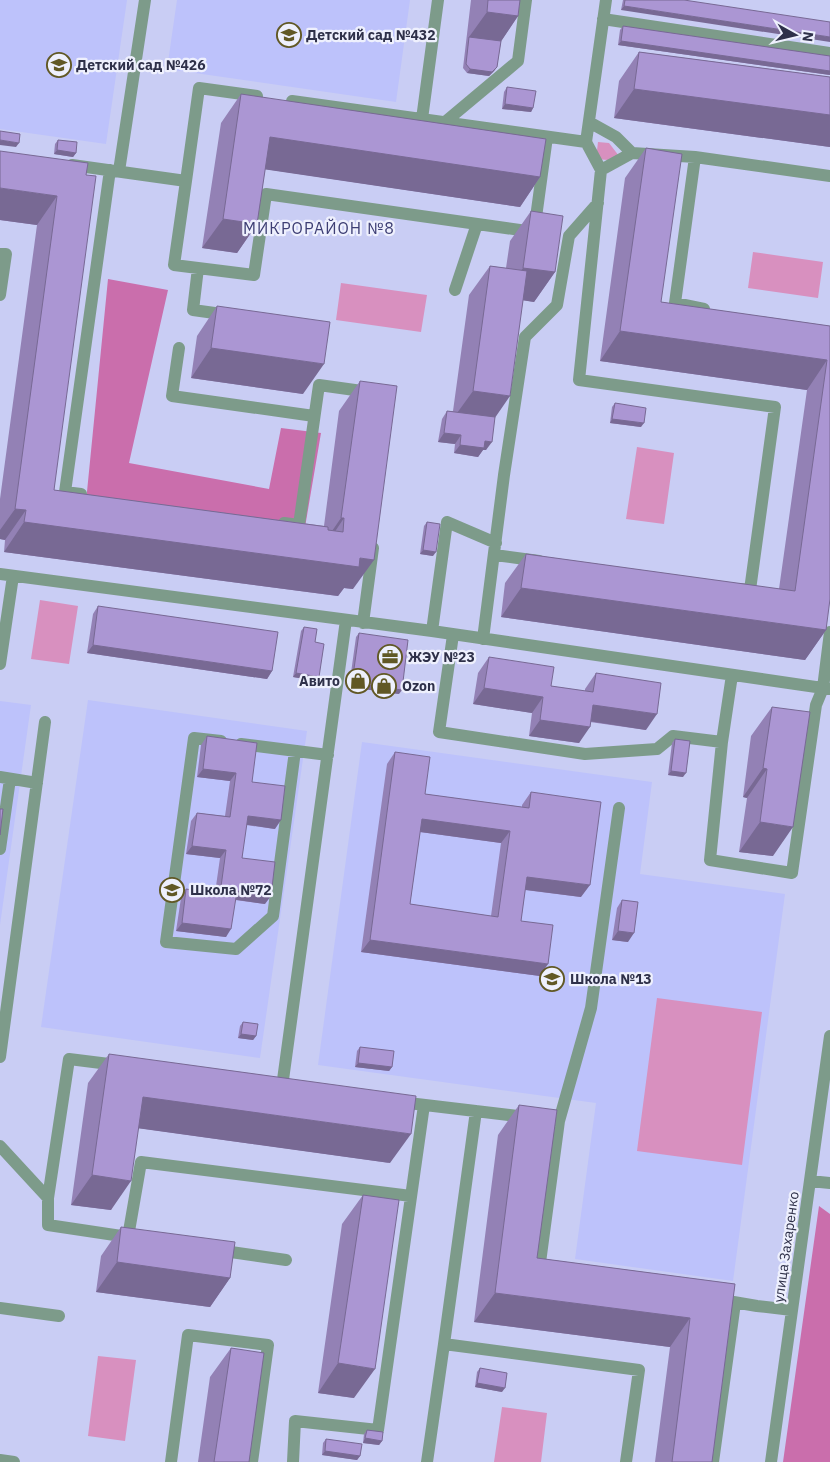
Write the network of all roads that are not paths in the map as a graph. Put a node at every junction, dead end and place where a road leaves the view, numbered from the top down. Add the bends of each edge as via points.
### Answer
1 (145, 0) edge
2 (438, 0) edge
3 (526, 0) edge
4 (606, 0) edge
5 (603, 19) junction
6 (830, 53) edge
7 (422, 119) junction
8 (445, 122) junction
9 (589, 122) junction
10 (547, 137) junction
11 (586, 142) junction
12 (632, 153) junction
13 (696, 158) junction
14 (55, 163) edge
15 (601, 170) junction
16 (115, 171) junction
17 (830, 176) edge
18 (186, 181) junction
19 (598, 203) junction
20 (476, 224) junction
21 (0, 254) edge
22 (198, 268) junction
23 (455, 290) dead end
24 (0, 294) edge
25 (714, 311) edge
26 (242, 317) edge
27 (179, 348) dead end
28 (385, 394) edge
29 (314, 416) junction
30 (94, 496) edge
31 (270, 521) edge
32 (375, 534) edge
33 (496, 549) junction
34 (554, 563) edge
35 (6, 575) edge
36 (731, 588) edge
37 (346, 620) junction
38 (363, 623) junction
39 (432, 631) junction
40 (830, 632) edge
41 (453, 635) junction
42 (484, 639) junction
43 (0, 664) edge
44 (732, 675) junction
45 (826, 688) edge
46 (45, 722) dead end
47 (722, 742) junction
48 (294, 751) junction
49 (328, 755) junction
50 (5, 778) edge
51 (37, 783) junction
52 (619, 808) dead end
53 (0, 849) edge
54 (830, 1036) edge
55 (0, 1057) edge
56 (127, 1066) edge
57 (282, 1087) edge
58 (386, 1100) edge
59 (424, 1105) junction
60 (476, 1110) junction
61 (559, 1121) junction
62 (0, 1146) edge
63 (810, 1181) junction
64 (830, 1183) edge
65 (411, 1196) junction
66 (48, 1198) junction
67 (207, 1248) edge
68 (286, 1260) dead end
69 (558, 1273) edge
70 (706, 1298) edge
71 (735, 1303) junction
72 (0, 1308) edge
73 (792, 1310) junction
74 (59, 1316) dead end
75 (444, 1344) junction
76 (0, 1460) edge
77 (14, 1462) edge
78 (171, 1462) edge
79 (252, 1462) edge
80 (292, 1462) edge
81 (427, 1462) edge
82 (626, 1462) edge
83 (713, 1462) edge
84 (771, 1462) edge

1 - 16 street
2 - 7 street
3 - 8 street via 518,61
4 - 5 street
5 - 6 street
5 - 9 street
7 - 8 street
7 - 18 street via 199,88
8 - 10 street
9 - 11 street
9 - 12 street via 616,136
10 - 11 street
10 - 20 street via 534,232
11 - 15 street
12 - 13 street
12 - 15 street
13 - 17 street
13 - 25 street via 675,304
14 - 16 street
15 - 19 street
16 - 18 street
16 - 30 street via 65,492
18 - 22 street via 174,265
19 - 33 street via 569,236 557,305 525,337
19 - 36 street via 579,380 775,407 750,590
20 - 22 street via 266,194 254,275
20 - 23 street
21 - 24 street via 6,254
22 - 26 street via 193,310
27 - 29 street via 172,396
28 - 29 street via 319,385
29 - 31 street via 299,525
32 - 38 street
33 - 34 street
33 - 39 street via 447,522
33 - 42 street
35 - 37 street
35 - 43 street
37 - 38 street
37 - 49 street
38 - 39 street
39 - 41 street
40 - 45 street
41 - 42 street
41 - 47 street via 439,732 585,754 657,749 673,736
42 - 44 street
44 - 45 street
44 - 47 street
45 - 47 street via 816,705 792,872 710,860
46 - 51 street
48 - 48 street via 194,738 166,942 236,949 273,916
48 - 49 street
49 - 57 street
50 - 51 street
50 - 53 street
51 - 55 street
52 - 61 street via 591,1008
54 - 63 street, улица Захаренко
56 - 66 street via 69,1059
58 - 59 street
59 - 60 street
59 - 65 street
60 - 61 street
60 - 75 street
61 - 69 street via 539,1270
62 - 66 street
63 - 64 street
63 - 73 street, улица Захаренко
65 - 66 street via 141,1162 133,1238 48,1225
65 - 80 street via 378,1430 295,1421
67 - 68 street
70 - 71 street
71 - 73 street
71 - 83 street
72 - 74 street
73 - 84 street, улица Захаренко
75 - 81 street
75 - 82 street via 638,1370
76 - 77 street
78 - 79 street via 188,1335 268,1345

